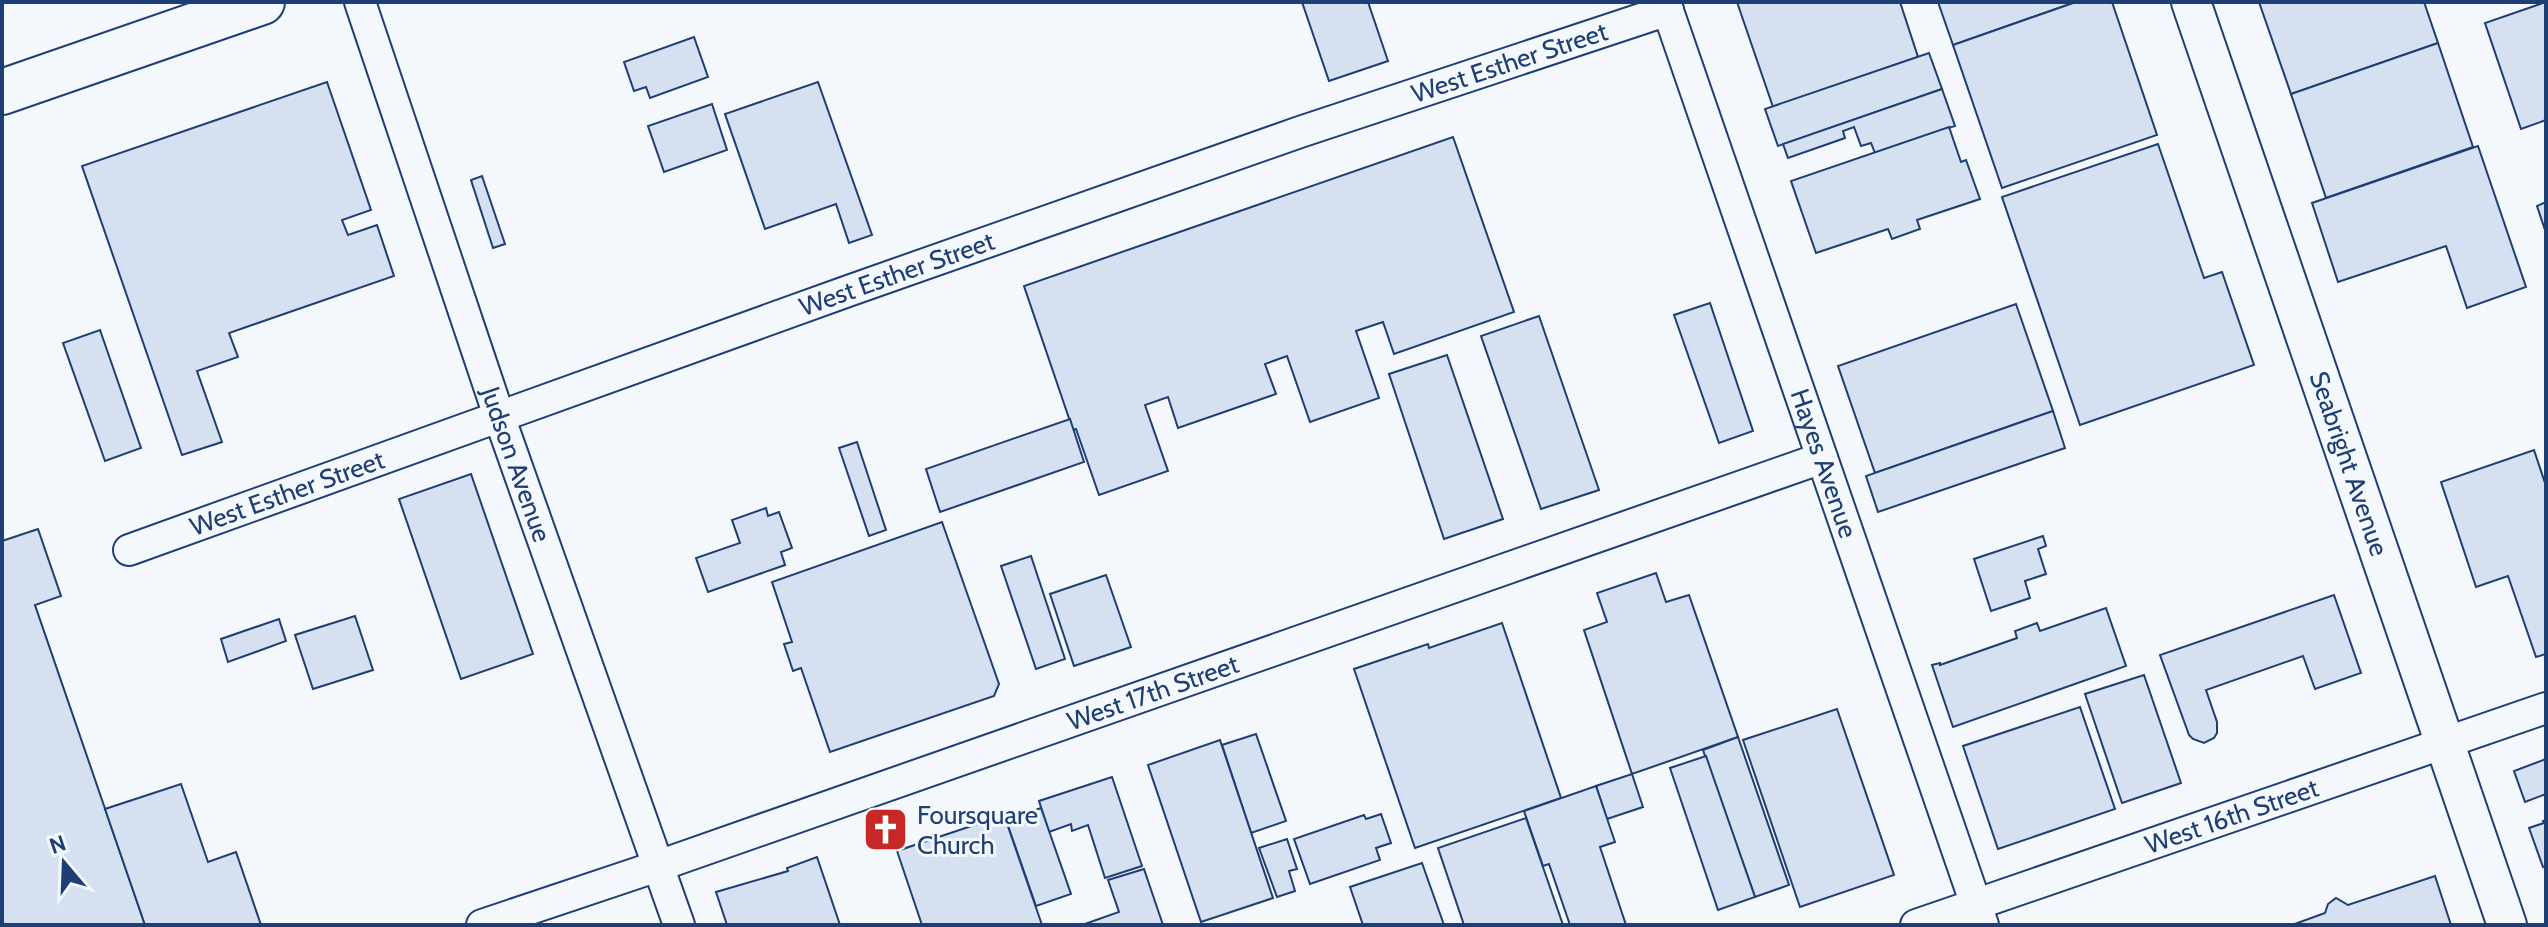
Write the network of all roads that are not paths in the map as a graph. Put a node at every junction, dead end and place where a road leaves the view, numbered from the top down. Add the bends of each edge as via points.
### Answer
1 (262, 2) edge
2 (360, 2) edge
3 (2191, 2) edge
4 (1666, 6) edge
5 (2, 92) edge
6 (499, 416) junction
7 (1822, 458) junction
8 (129, 550) dead end
9 (2546, 708) edge
10 (2445, 743) junction
11 (658, 866) junction
12 (1980, 915) edge
13 (482, 925) edge
14 (679, 925) edge
15 (1916, 925) edge
16 (2507, 925) edge

1 - 5 highway
2 - 6 street, Judson Avenue
3 - 10 street, Seabright Avenue
4 - 6 street, West Esther Street
4 - 7 street, Hayes Avenue
6 - 8 street, West Esther Street
6 - 11 street, Judson Avenue
7 - 11 street, West 17th Street
7 - 12 street, Hayes Avenue
9 - 10 street, West 16th Street
10 - 12 street, West 16th Street
10 - 16 street, Seabright Avenue
11 - 13 street, West 17th Street
11 - 14 street, Judson Avenue
12 - 15 street, West 16th Street

